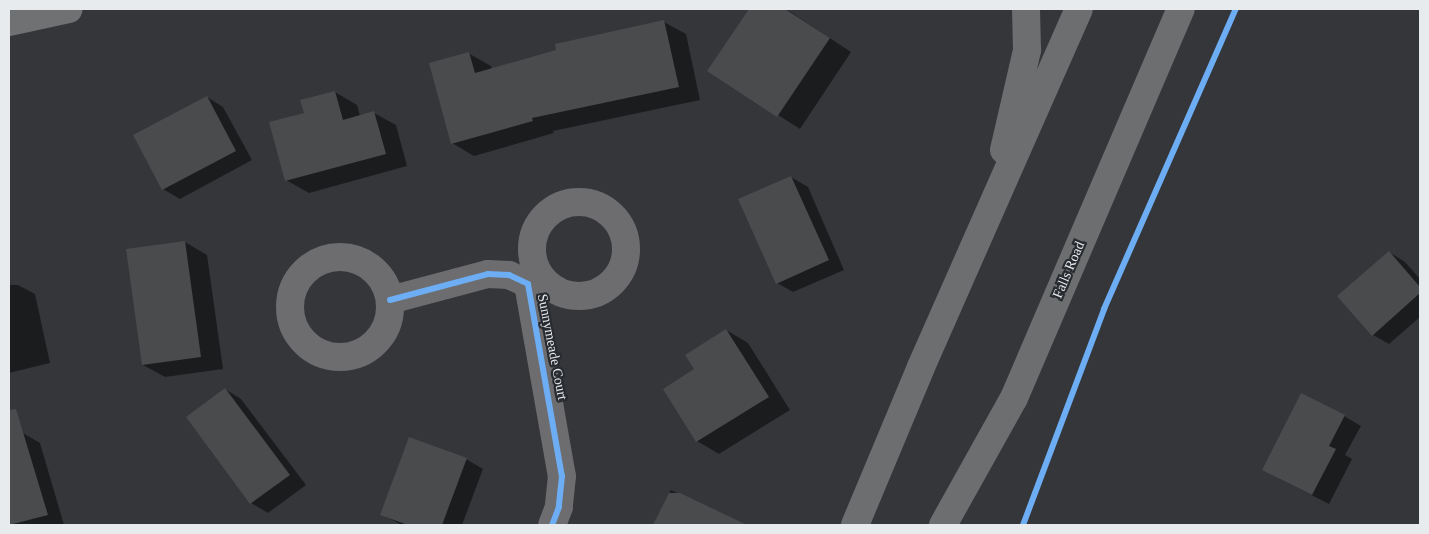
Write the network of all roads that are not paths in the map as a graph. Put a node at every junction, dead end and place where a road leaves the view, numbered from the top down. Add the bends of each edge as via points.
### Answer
1 (20, 9) edge
2 (69, 9) edge
3 (1026, 9) edge
4 (1079, 9) edge
5 (1180, 9) edge
6 (9, 14) edge
7 (9, 22) edge
8 (982, 232) junction
9 (390, 300) dead end
10 (552, 525) edge
11 (855, 525) edge
12 (943, 525) edge

1 - 6 main road
2 - 7 main road
3 - 8 main road via 1026,50
4 - 8 main road
5 - 12 main road, Falls Road via 1014,398
8 - 11 main road
9 - 10 street, Sunnymeade Court via 488,274 534,280 562,476 559,507

